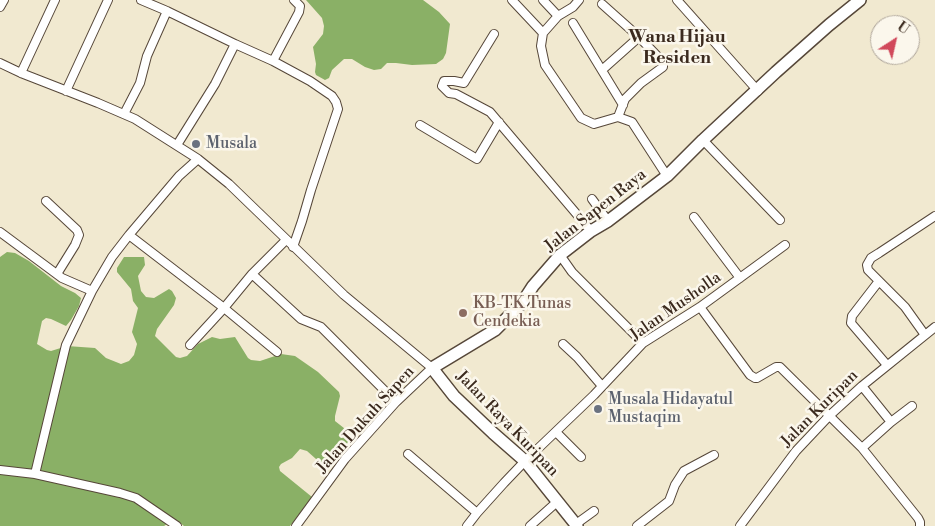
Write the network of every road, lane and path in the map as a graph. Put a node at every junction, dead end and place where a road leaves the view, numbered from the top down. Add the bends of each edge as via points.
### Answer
1 (4, 0) edge
2 (55, 0) edge
3 (108, 0) edge
4 (141, 0) edge
5 (294, 0) edge
6 (512, 0) edge
7 (543, 0) edge
8 (579, 0) edge
9 (677, 0) edge
10 (860, 0) edge
11 (602, 4) dead end
12 (0, 7) edge
13 (167, 11) junction
14 (558, 16) junction
15 (573, 23) dead end
16 (543, 32) junction
17 (494, 34) dead end
18 (639, 37) junction
19 (235, 44) junction
20 (273, 61) junction
21 (0, 63) edge
22 (602, 70) junction
23 (20, 73) junction
24 (66, 91) junction
25 (758, 91) junction
26 (623, 104) junction
27 (124, 114) junction
28 (618, 117) junction
29 (499, 122) junction
30 (420, 125) dead end
31 (703, 140) junction
32 (177, 145) junction
33 (198, 159) junction
34 (667, 176) junction
35 (592, 199) dead end
36 (46, 202) dead end
37 (935, 216) edge
38 (694, 217) dead end
39 (608, 220) junction
40 (780, 220) dead end
41 (591, 231) junction
42 (0, 232) edge
43 (129, 235) junction
44 (286, 240) junction
45 (785, 245) dead end
46 (293, 246) junction
47 (560, 256) junction
48 (57, 274) junction
49 (252, 274) junction
50 (740, 278) junction
51 (879, 281) junction
52 (92, 291) junction
53 (700, 307) junction
54 (224, 308) junction
55 (935, 327) edge
56 (925, 335) junction
57 (643, 343) junction
58 (563, 344) dead end
59 (190, 345) dead end
60 (276, 352) dead end
61 (887, 366) junction
62 (432, 368) junction
63 (602, 386) junction
64 (862, 386) junction
65 (396, 402) junction
66 (912, 406) dead end
67 (829, 416) junction
68 (891, 422) junction
69 (556, 432) junction
70 (862, 448) junction
71 (408, 454) dead end
72 (714, 455) dead end
73 (580, 457) dead end
74 (525, 461) junction
75 (0, 470) edge
76 (31, 473) junction
77 (558, 501) junction
78 (594, 511) dead end
79 (477, 512) junction
80 (577, 525) edge
81 (177, 526) edge
82 (296, 526) edge
83 (467, 526) edge
84 (530, 526) edge
85 (637, 526) edge
86 (740, 526) edge
87 (920, 526) edge

1 - 12 street
2 - 23 street
3 - 24 street
4 - 13 street
5 - 20 street via 300,6 299,12
6 - 16 street
7 - 14 street
8 - 14 street
9 - 25 street
10 - 25 street, Jalan Sapen Raya
11 - 18 street
13 - 19 street
13 - 27 street via 147,56 140,83
14 - 16 street
15 - 22 street
16 - 28 street via 541,46 545,65 581,118 594,124
17 - 29 street via 464,83 444,81 442,86 449,93 490,112
18 - 22 street
18 - 26 street via 661,58 663,67 641,83
19 - 20 street
19 - 32 street via 215,84
20 - 46 street via 332,96 338,109
21 - 23 street, Jalan Dukuh Sapen
22 - 26 street
23 - 24 street, Jalan Dukuh Sapen
24 - 27 street, Jalan Dukuh Sapen
25 - 31 street, Jalan Sapen Raya
26 - 28 street
27 - 32 street, Jalan Dukuh Sapen
28 - 34 street via 632,122
29 - 30 street via 478,159
29 - 41 street
31 - 34 street, Jalan Sapen Raya
31 - 40 street
32 - 33 street, Jalan Dukuh Sapen
33 - 43 street via 179,176
33 - 44 street, Jalan Dukuh Sapen
34 - 39 street, Jalan Sapen Raya
35 - 39 street
36 - 48 street via 79,235
37 - 51 street via 871,258 868,270
38 - 50 street
39 - 41 street, Jalan Sapen Raya
41 - 47 street, Jalan Sapen Raya
42 - 48 street
43 - 52 street
43 - 54 street
44 - 46 street, Jalan Dukuh Sapen
44 - 49 street
45 - 50 street, Jalan Musholla
46 - 62 street, Jalan Dukuh Sapen
47 - 57 street
47 - 62 street, Jalan Sapen Raya via 495,330
48 - 52 street
49 - 54 street
49 - 65 street via 301,319 321,327
50 - 53 street, Jalan Musholla
51 - 56 street via 905,307
51 - 61 street via 852,316 851,322
52 - 76 street via 66,345
53 - 57 street, Jalan Musholla
53 - 67 street via 750,375 757,378 780,367
54 - 59 street
54 - 60 street
55 - 56 street, Jalan Kuripan
56 - 61 street, Jalan Kuripan
57 - 63 street, Jalan Musholla
58 - 63 street
61 - 64 street, Jalan Kuripan
62 - 65 street, Jalan Dukuh Sapen
62 - 74 street, Jalan Raya Kuripan via 454,396
63 - 69 street, Jalan Musholla
64 - 67 street, Jalan Kuripan
64 - 68 street
65 - 82 street, Jalan Dukuh Sapen via 346,459
66 - 68 street
67 - 70 street
67 - 86 street, Jalan Kuripan via 796,450
68 - 70 street
69 - 73 street
69 - 74 street, Jalan Musholla
70 - 87 street via 918,518
71 - 79 street
72 - 85 street via 684,471 669,502
74 - 77 street, Jalan Raya Kuripan
74 - 79 street
75 - 76 street
76 - 81 street via 136,498
77 - 80 street, Jalan Raya Kuripan
77 - 84 street
78 - 80 street
79 - 83 street

